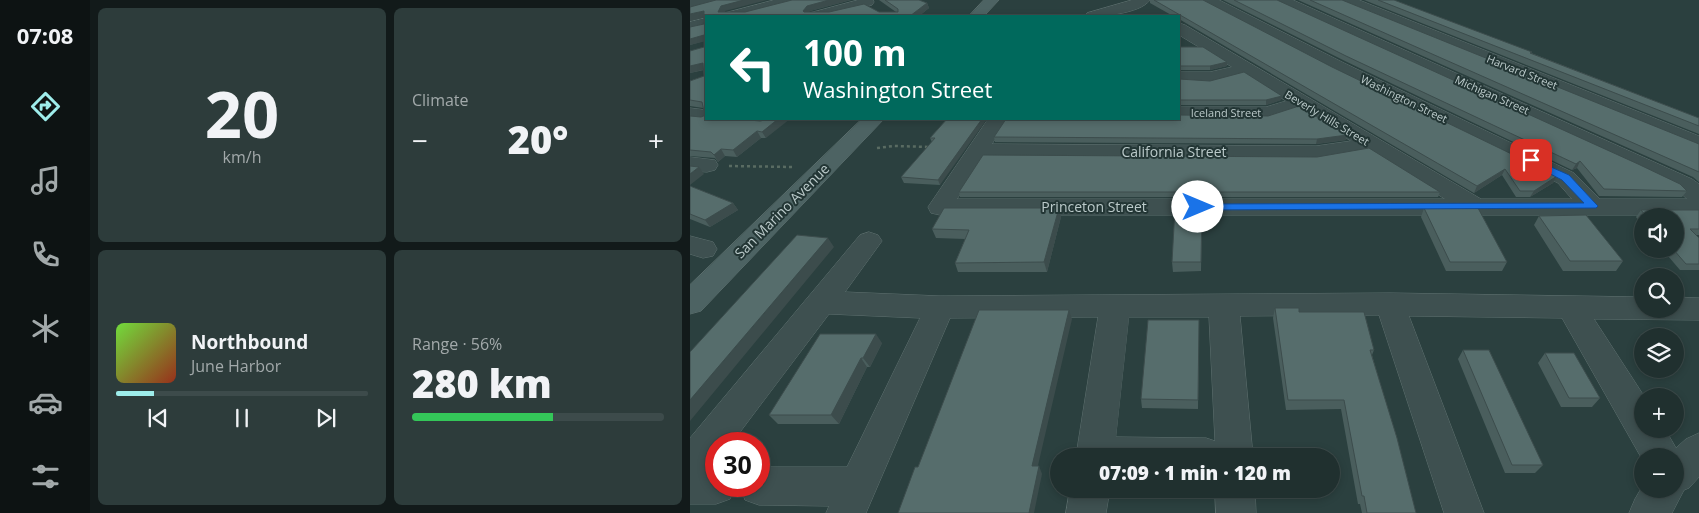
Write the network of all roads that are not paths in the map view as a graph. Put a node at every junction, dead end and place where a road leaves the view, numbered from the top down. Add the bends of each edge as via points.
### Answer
1 (708, 0) edge
2 (791, 0) edge
3 (981, 0) edge
4 (992, 0) edge
5 (1208, 0) edge
6 (1281, 0) edge
7 (1346, 0) edge
8 (866, 1) edge
9 (1140, 2) edge
10 (690, 4) edge
11 (883, 11) edge
12 (1152, 12) dead end
13 (734, 15) edge
14 (818, 15) edge
15 (966, 15) edge
16 (977, 15) edge
17 (1095, 15) edge
18 (705, 23) edge
19 (690, 27) edge
20 (1180, 29) edge
21 (1429, 35) junction
22 (1200, 41) junction
23 (1180, 45) edge
24 (1389, 48) junction
25 (1352, 62) junction
26 (1246, 69) junction
27 (1180, 78) edge
28 (1301, 102) junction
29 (1180, 113) edge
30 (690, 114) edge
31 (705, 116) edge
32 (859, 120) edge
33 (873, 120) edge
34 (997, 120) edge
35 (1371, 144) junction
36 (1699, 144) edge
37 (976, 151) junction
38 (1699, 197) edge
39 (1592, 206) junction
40 (1699, 207) edge
41 (1476, 208) junction
42 (869, 241) dead end
43 (690, 283) edge
44 (821, 302) junction
45 (690, 303) edge
46 (1390, 304) junction
47 (1115, 306) junction
48 (1224, 306) junction
49 (940, 307) junction
50 (1571, 308) junction
51 (1699, 309) edge
52 (1634, 412) edge
53 (1095, 448) edge
54 (1233, 448) edge
55 (1699, 451) edge
56 (1684, 466) edge
57 (690, 467) edge
58 (690, 485) edge
59 (705, 485) edge
60 (770, 488) edge
61 (1088, 498) edge
62 (1235, 498) edge
63 (1659, 498) edge
64 (852, 500) edge
65 (1086, 513) edge
66 (1236, 513) edge
67 (1464, 513) edge
68 (1649, 513) edge

1 - 10 street
2 - 13 street
3 - 15 main road
4 - 16 main road
5 - 25 street, Washington Street
6 - 24 street, Michigan Street
7 - 21 street, Harvard Street
8 - 11 street
8 - 14 street
9 - 12 street
9 - 17 street
18 - 19 street
20 - 22 street, Beverly Hills Street
21 - 24 street
21 - 36 street, Harvard Street
22 - 23 street
22 - 26 street, Beverly Hills Street
24 - 25 street
24 - 38 street, Michigan Street via 1643,164 1684,184
25 - 39 street, Washington Street via 1566,178
26 - 27 street via 1210,78
26 - 28 street, Beverly Hills Street
28 - 29 street, Iceland Street via 1268,113
28 - 35 street, Beverly Hills Street
30 - 31 street
32 - 43 main road, San Marino Avenue
33 - 45 main road, San Marino Avenue
34 - 37 street
35 - 37 street, California Street via 1316,153
35 - 41 street, Beverly Hills Street
37 - 41 street, Princeton Street via 940,207
39 - 40 street, Princeton Street
39 - 41 street, Princeton Street
42 - 44 street
44 - 49 street
44 - 57 street
46 - 48 street
46 - 50 street
46 - 67 street
47 - 48 street
47 - 49 street
47 - 53 street
48 - 54 street
49 - 64 street
50 - 51 street
50 - 52 street
55 - 56 street
58 - 59 street
60 - 64 street
61 - 65 street
62 - 66 street
63 - 68 street

